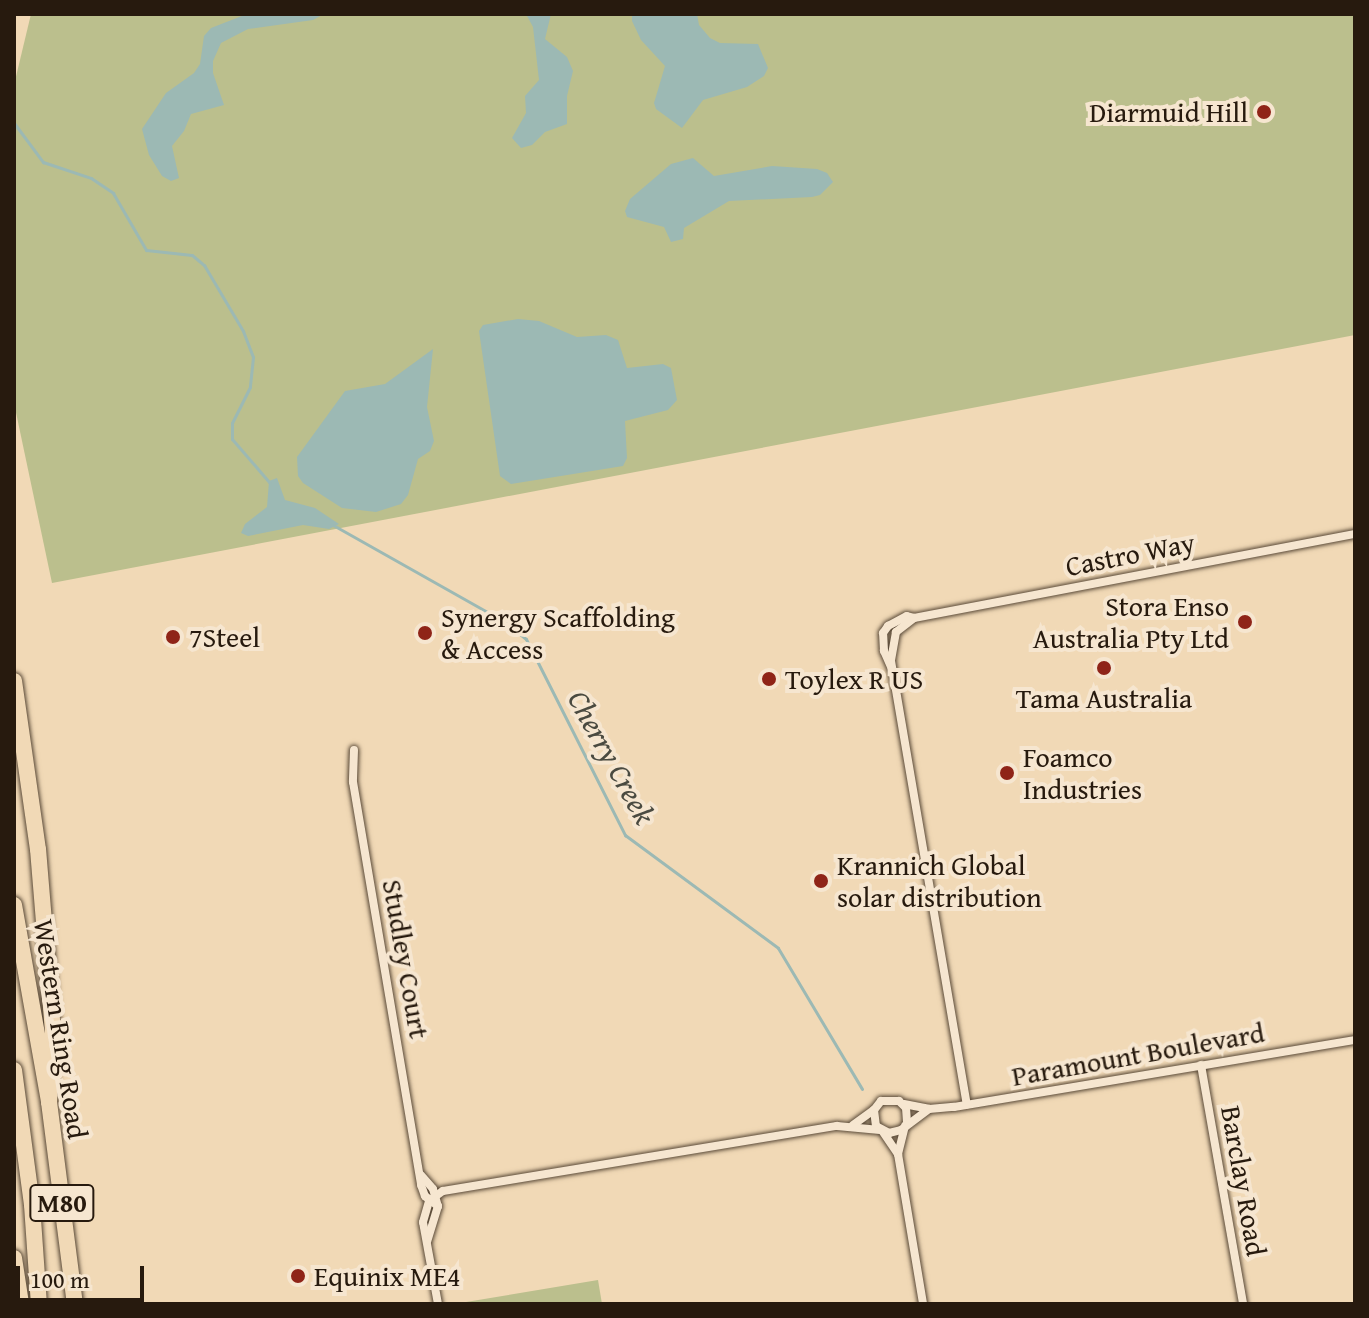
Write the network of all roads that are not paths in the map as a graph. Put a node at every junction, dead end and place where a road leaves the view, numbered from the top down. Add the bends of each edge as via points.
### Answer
1 (1355, 534) edge
2 (14, 681) edge
3 (354, 750) dead end
4 (14, 905) edge
5 (1355, 1040) edge
6 (1201, 1065) junction
7 (14, 1070) edge
8 (49, 1102) junction
9 (904, 1104) junction
10 (967, 1105) junction
11 (929, 1109) junction
12 (874, 1110) junction
13 (906, 1124) junction
14 (853, 1125) junction
15 (882, 1131) junction
16 (898, 1154) junction
17 (434, 1200) junction
18 (14, 1258) edge
19 (21, 1304) edge
20 (39, 1304) edge
21 (75, 1304) edge
22 (438, 1304) edge
23 (923, 1304) edge
24 (1243, 1304) edge

1 - 10 street, Castro Way via 914,618 899,627 892,639 892,669
2 - 8 highway via 38,849 53,1030
3 - 17 street, Studley Court via 353,782 421,1175
4 - 8 highway, Western Ring Road / M80
5 - 6 street, Paramount Boulevard
6 - 10 street, Paramount Boulevard
6 - 24 street, Barclay Road
7 - 20 highway, Western Ring Road / M80
8 - 21 highway, Western Ring Road / M80
9 - 11 street, Paramount Boulevard
9 - 12 street via 887,1099
9 - 13 street
10 - 11 street, Paramount Boulevard
11 - 13 street, Paramount Boulevard
12 - 14 street
12 - 15 street via 873,1121
13 - 15 street via 895,1133
13 - 16 street
14 - 15 street
14 - 17 street via 457,1191
15 - 16 street
16 - 23 street
17 - 22 street via 423,1222
18 - 19 highway

